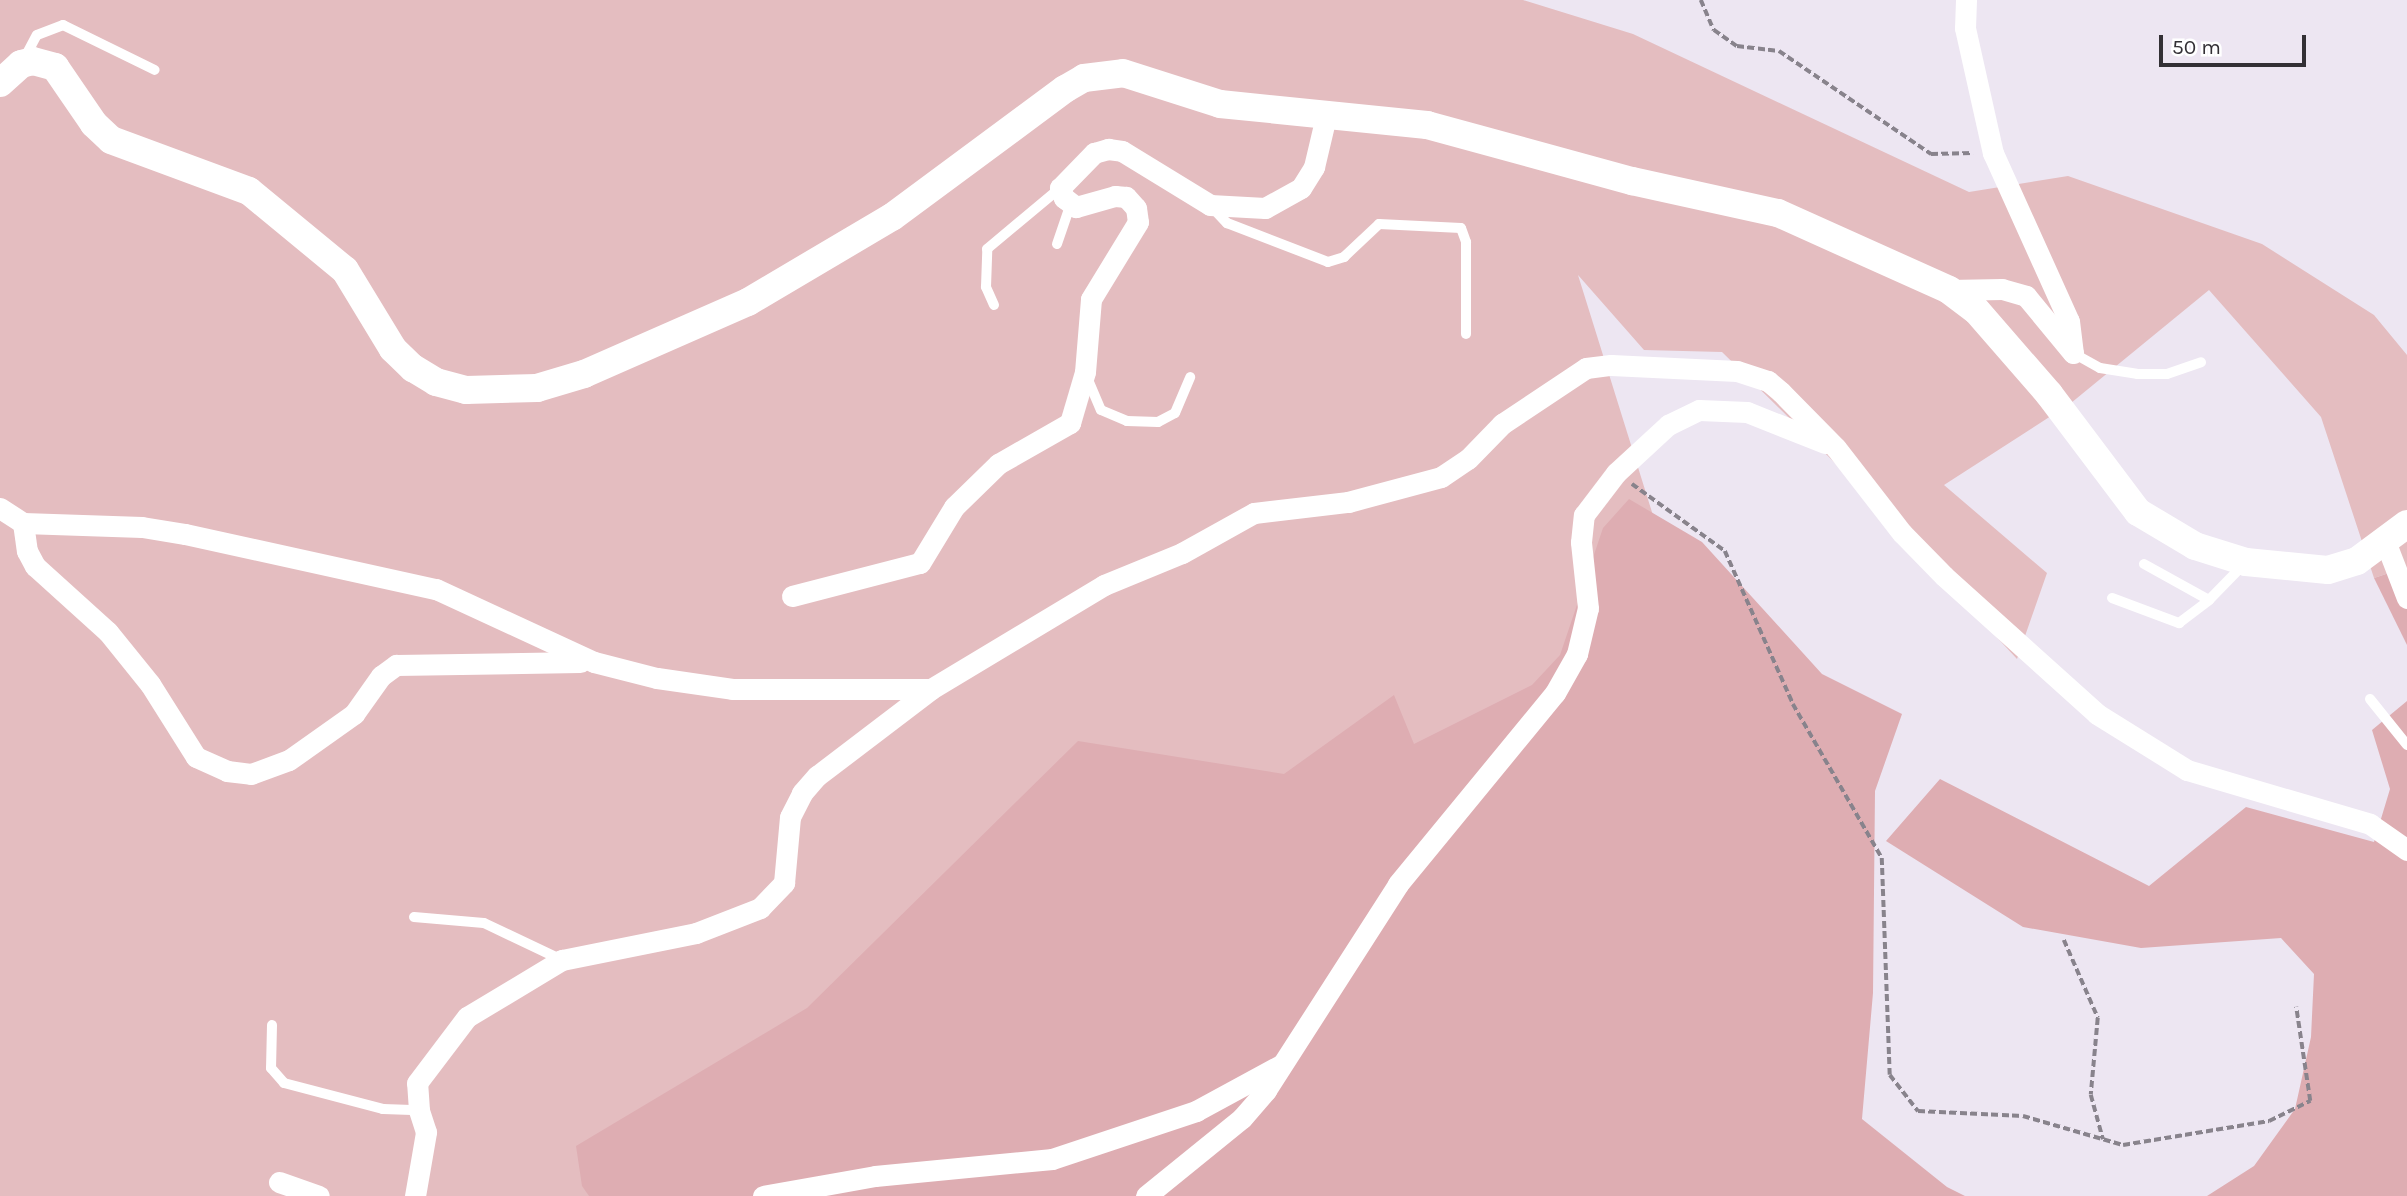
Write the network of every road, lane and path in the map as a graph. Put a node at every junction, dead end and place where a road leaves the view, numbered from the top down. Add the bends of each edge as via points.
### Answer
1 (1701, 0) edge
2 (1966, 0) edge
3 (21, 64) junction
4 (155, 70) dead end
5 (0, 83) edge
6 (1327, 112) junction
7 (1993, 153) junction
8 (1065, 197) junction
9 (1210, 205) junction
10 (1057, 244) dead end
11 (1949, 290) junction
12 (994, 305) dead end
13 (1466, 334) dead end
14 (2073, 353) junction
15 (2201, 362) dead end
16 (1085, 372) junction
17 (1191, 377) dead end
18 (1836, 448) junction
19 (1616, 473) junction
20 (0, 508) edge
21 (23, 523) junction
22 (2396, 533) edge
23 (2246, 562) junction
24 (2144, 564) dead end
25 (792, 596) dead end
26 (2407, 597) edge
27 (2112, 598) dead end
28 (2209, 600) junction
29 (594, 662) junction
30 (932, 689) junction
31 (2370, 699) dead end
32 (2407, 745) edge
33 (2407, 850) edge
34 (414, 917) dead end
35 (2064, 940) dead end
36 (562, 960) junction
37 (2296, 1007) dead end
38 (272, 1025) dead end
39 (1284, 1063) junction
40 (419, 1110) junction
41 (2103, 1139) junction
42 (279, 1182) dead end
43 (319, 1196) edge
44 (415, 1196) edge
45 (763, 1196) edge
46 (1146, 1196) edge

1 - 7 path via 1714,30 1737,46 1779,51 1847,102 1931,154
2 - 7 street via 1965,28
3 - 4 lane via 37,34 63,25
3 - 5 main road
3 - 6 main road via 33,61 55,67 94,124 111,140 249,191 330,254 357,286 393,349 413,368 436,382 505,393 584,373 748,302 891,217 1084,78 1138,75 1220,104
6 - 9 street via 1314,167 1290,198 1265,208
6 - 11 main road via 1427,125 1632,181 1743,202 1778,213
7 - 14 street via 2069,321
8 - 9 street via 1094,153 1115,149
8 - 10 lane
8 - 12 lane via 987,248 986,288
8 - 16 street via 1121,196 1138,216 1091,299
9 - 13 lane via 1227,223 1328,262 1343,257 1379,223 1461,228 1466,242
11 - 14 street via 2002,289 2026,296
11 - 23 main road via 1976,310 2049,394 2138,512 2173,537
14 - 15 lane via 2099,368 2137,374 2167,374
16 - 17 lane via 1101,410 1127,421 1168,419
16 - 25 street via 1070,423 998,464 954,507 920,563
18 - 19 street via 1772,419 1699,410 1668,425
18 - 30 street via 1782,392 1751,374 1717,369 1586,368 1502,424 1468,459 1440,477 1348,502 1254,513 1182,553 1104,584
18 - 33 street via 1902,533 1944,576 2097,714 2187,770 2370,824
19 - 39 street via 1584,515 1580,530 1588,608 1577,654 1555,693 1398,884
19 - 41 path via 1725,551 1793,704 1882,858 1890,1075 1918,1111 2022,1116
20 - 21 street
21 - 29 street via 142,527 436,589
21 - 29 street via 27,551 35,566 108,632 161,699 196,757 227,771 251,774 289,760 354,714 396,665
22 - 23 main road via 2357,561 2328,570
22 - 26 street
23 - 28 lane
24 - 28 lane
27 - 28 lane via 2179,622
29 - 30 street via 657,678 732,689
30 - 36 street via 817,776 802,793 790,817 784,883 760,908 696,933
31 - 32 lane
34 - 36 lane via 484,923
35 - 41 path via 2098,1018 2091,1095
36 - 40 street via 488,1003 446,1039 417,1083
37 - 41 path via 2310,1101 2269,1121 2123,1144
38 - 40 lane via 271,1068 284,1083 383,1109
39 - 45 street via 1196,1111 1052,1158 875,1176
39 - 46 street via 1242,1118
40 - 44 street via 426,1132
42 - 43 street

